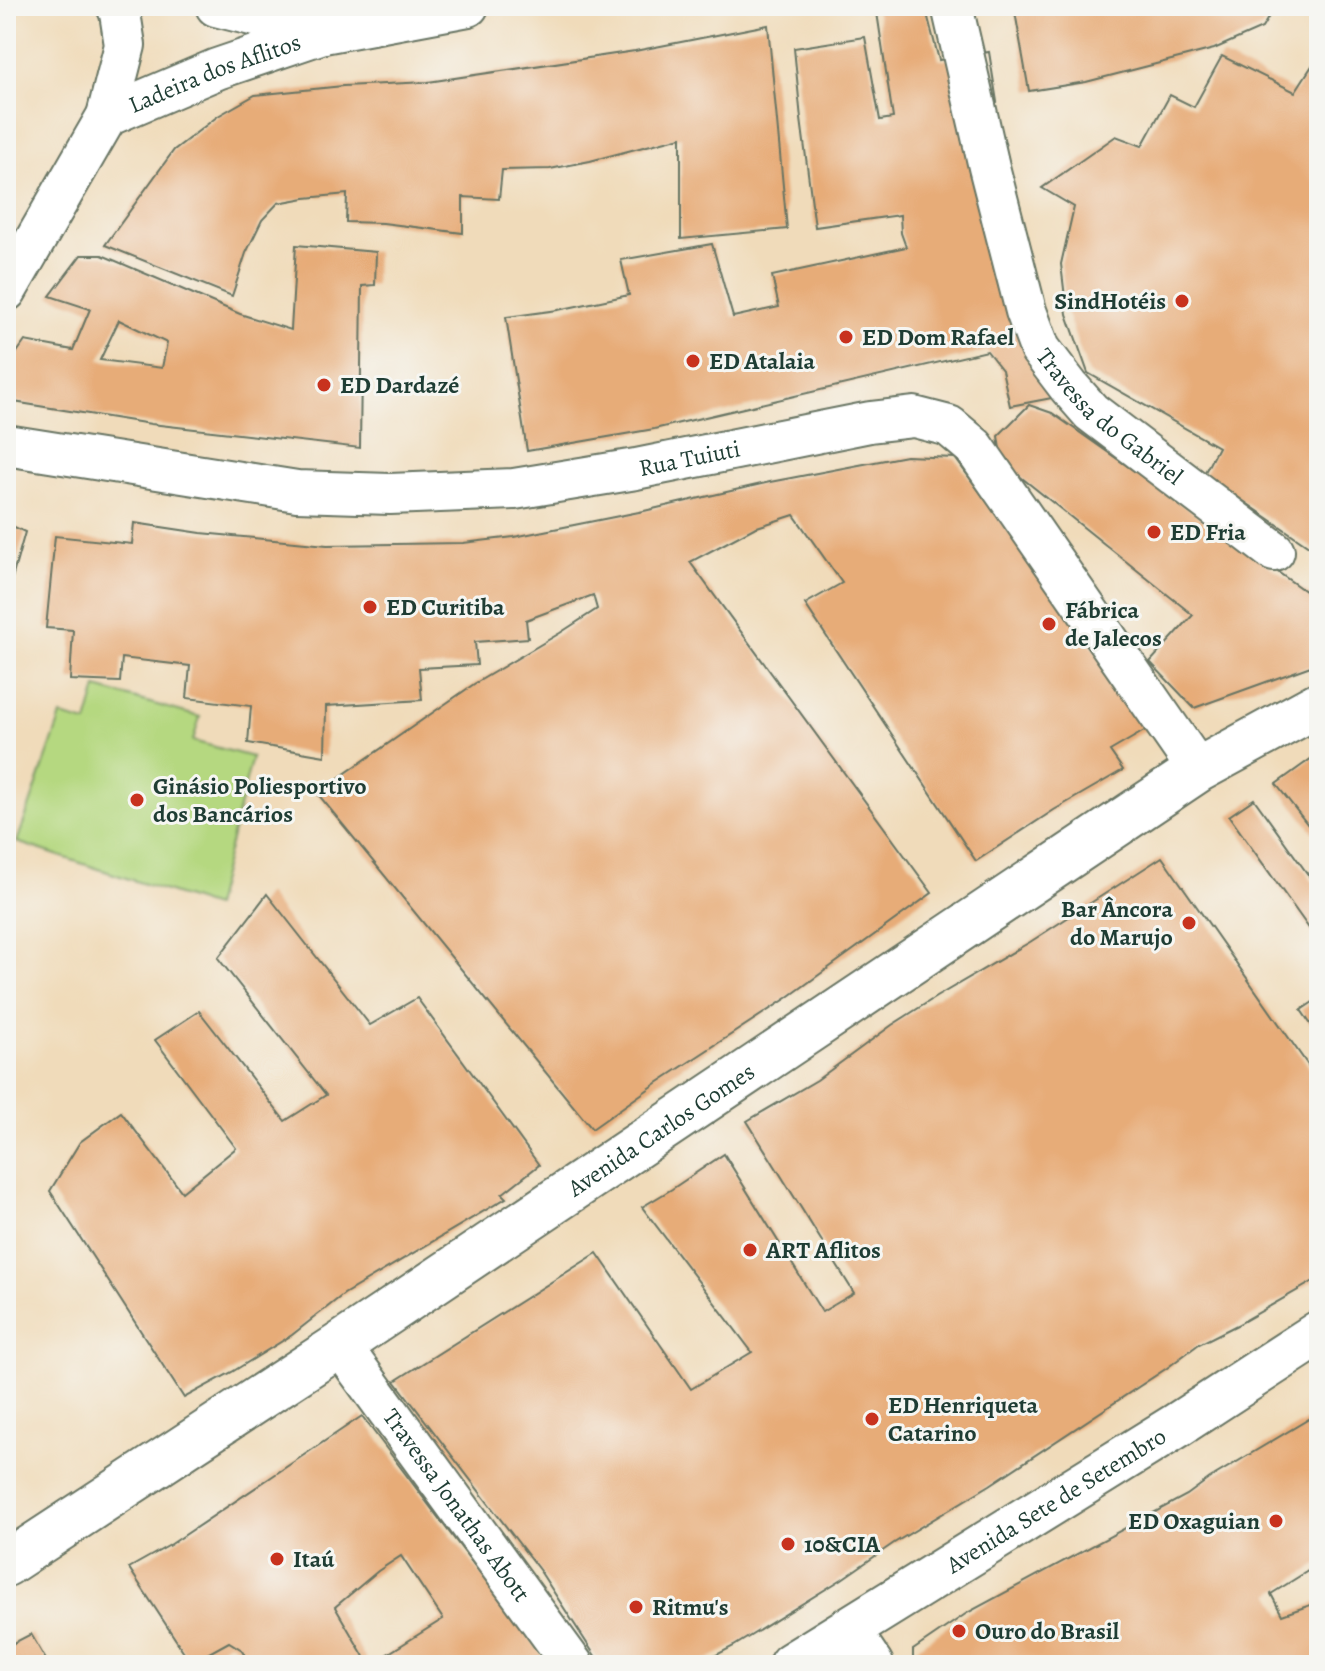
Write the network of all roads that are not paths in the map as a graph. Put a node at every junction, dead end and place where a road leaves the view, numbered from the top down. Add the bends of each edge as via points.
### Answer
1 (117, 6) edge
2 (216, 6) edge
3 (468, 6) edge
4 (952, 6) edge
5 (323, 33) junction
6 (107, 116) junction
7 (6, 291) edge
8 (6, 445) edge
9 (1274, 551) dead end
10 (1319, 704) edge
11 (1198, 770) junction
12 (1319, 1333) edge
13 (340, 1345) junction
14 (6, 1564) edge
15 (859, 1648) edge
16 (573, 1665) edge
17 (791, 1665) edge

1 - 6 street, Ladeira dos Aflitos via 125,45
2 - 5 street
3 - 5 street, Ladeira dos Aflitos
4 - 9 street, Travessa do Gabriel via 1022,296 1040,349 1091,412
5 - 6 street, Ladeira dos Aflitos via 217,69
6 - 7 street, Ladeira dos Aflitos
8 - 11 street, Rua Tuiuti via 297,491 390,494 514,489 870,422 914,417 949,426 974,447
10 - 11 main road, Avenida Carlos Gomes
11 - 13 main road, Avenida Carlos Gomes
12 - 15 main road, Avenida Sete de Setembro via 1176,1426
13 - 14 main road, Avenida Carlos Gomes
13 - 16 street, Travessa Jonathas Abott
15 - 17 main road, Avenida Sete de Setembro

